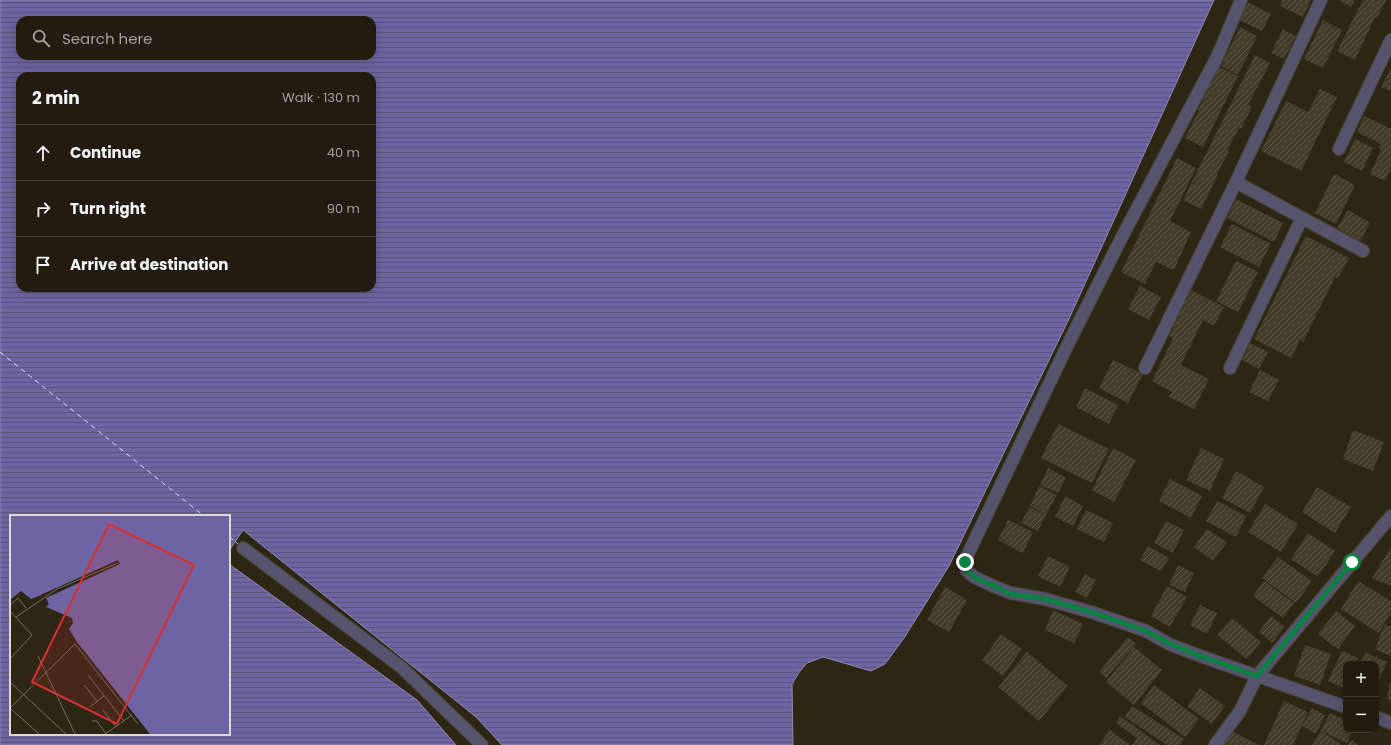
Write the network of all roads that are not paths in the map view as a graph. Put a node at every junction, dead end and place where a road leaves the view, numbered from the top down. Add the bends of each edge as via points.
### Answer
1 (1242, 0) edge
2 (1321, 0) edge
3 (1391, 40) edge
4 (1339, 149) dead end
5 (1236, 182) junction
6 (1302, 218) junction
7 (1363, 251) dead end
8 (1145, 368) dead end
9 (1230, 368) dead end
10 (1391, 516) edge
11 (243, 548) dead end
12 (1257, 676) junction
13 (1343, 706) edge
14 (1379, 718) edge
15 (1391, 723) edge
16 (482, 745) edge
17 (1215, 745) edge

1 - 12 street via 1218,55 1070,340 965,562 966,570 974,577 1011,594 1045,599 1094,613
2 - 5 street
3 - 4 street
5 - 6 street
5 - 8 street
6 - 7 street
6 - 9 street
10 - 12 street
11 - 16 street via 401,667
12 - 13 street
12 - 17 street via 1240,711
14 - 15 street

